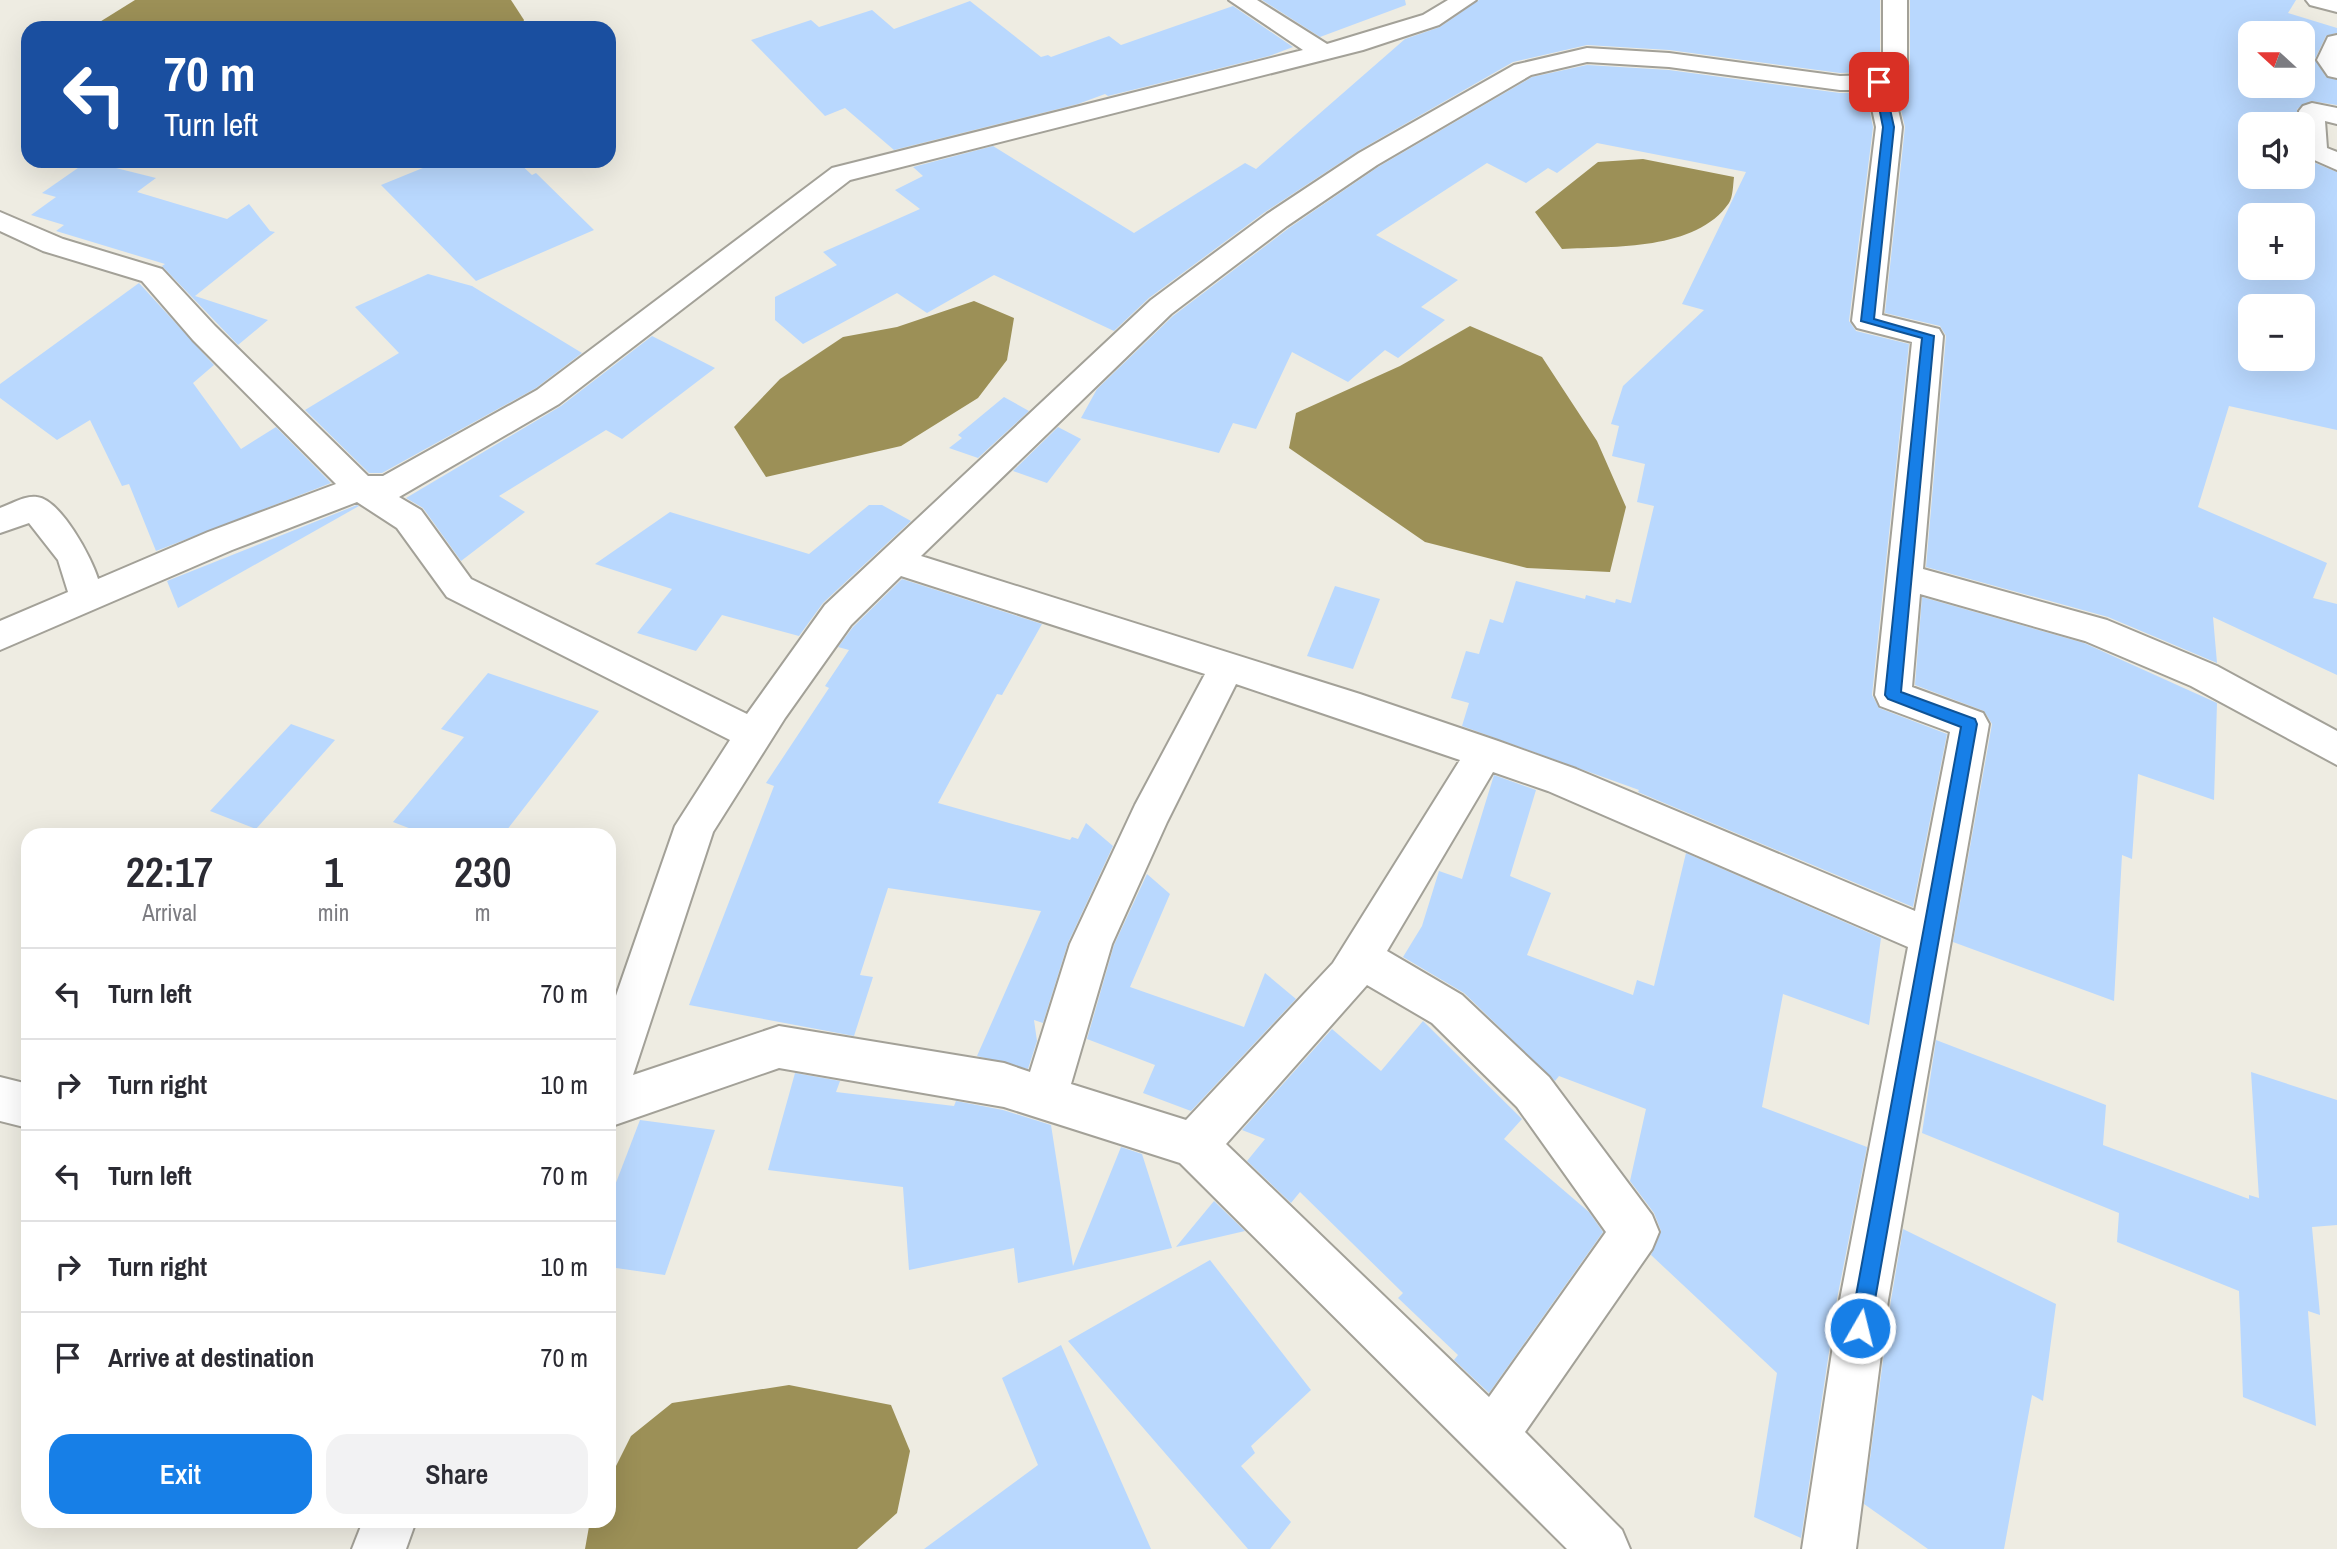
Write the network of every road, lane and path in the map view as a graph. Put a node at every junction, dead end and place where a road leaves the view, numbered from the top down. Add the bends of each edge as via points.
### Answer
1 (1241, 0) edge
2 (1464, 0) edge
3 (1895, 0) edge
4 (2318, 0) edge
5 (2337, 5) edge
6 (2337, 42) edge
7 (1324, 53) junction
8 (2337, 71) edge
9 (1879, 82) junction
10 (2337, 116) edge
11 (2337, 162) edge
12 (0, 220) edge
13 (360, 488) junction
14 (0, 521) edge
15 (896, 561) junction
16 (1905, 577) junction
17 (87, 598) junction
18 (0, 636) edge
19 (1227, 667) junction
20 (754, 735) junction
21 (2337, 749) edge
22 (1485, 752) junction
23 (1931, 937) junction
24 (1360, 958) junction
25 (616, 1059) edge
26 (1045, 1097) junction
27 (0, 1099) edge
28 (616, 1103) edge
29 (21, 1104) edge
30 (1194, 1145) junction
31 (1492, 1436) junction
32 (386, 1528) edge
33 (379, 1549) edge
34 (1603, 1549) edge
35 (1829, 1549) edge

1 - 7 street
2 - 7 street via 1431,20
3 - 9 street via 1895,64
4 - 5 street
6 - 8 street via 2329,60
7 - 13 street via 841,174 548,397 388,488
9 - 15 street via 1840,83 1669,60 1587,55 1523,70 1368,159 1161,307
9 - 16 street via 1889,127 1867,321 1928,336
10 - 11 street via 2312,111 2314,152
12 - 13 street via 53,245 152,275
13 - 17 street
13 - 20 street via 408,519 459,588
14 - 17 street via 34,508 74,556
15 - 19 street
15 - 20 street via 838,615
16 - 21 street via 2094,630 2204,676
16 - 23 street via 1893,695 1970,724
17 - 18 street
19 - 22 street
19 - 26 street via 1149,817 1091,944
20 - 25 street via 695,826
22 - 23 street via 1574,785
22 - 24 street
23 - 35 street via 1864,1300
24 - 30 street via 1348,977
24 - 31 street via 1447,1009 1533,1092 1634,1232
26 - 28 street via 1004,1085 779,1047
26 - 30 street
27 - 29 street
30 - 31 street
31 - 34 street
32 - 33 street

